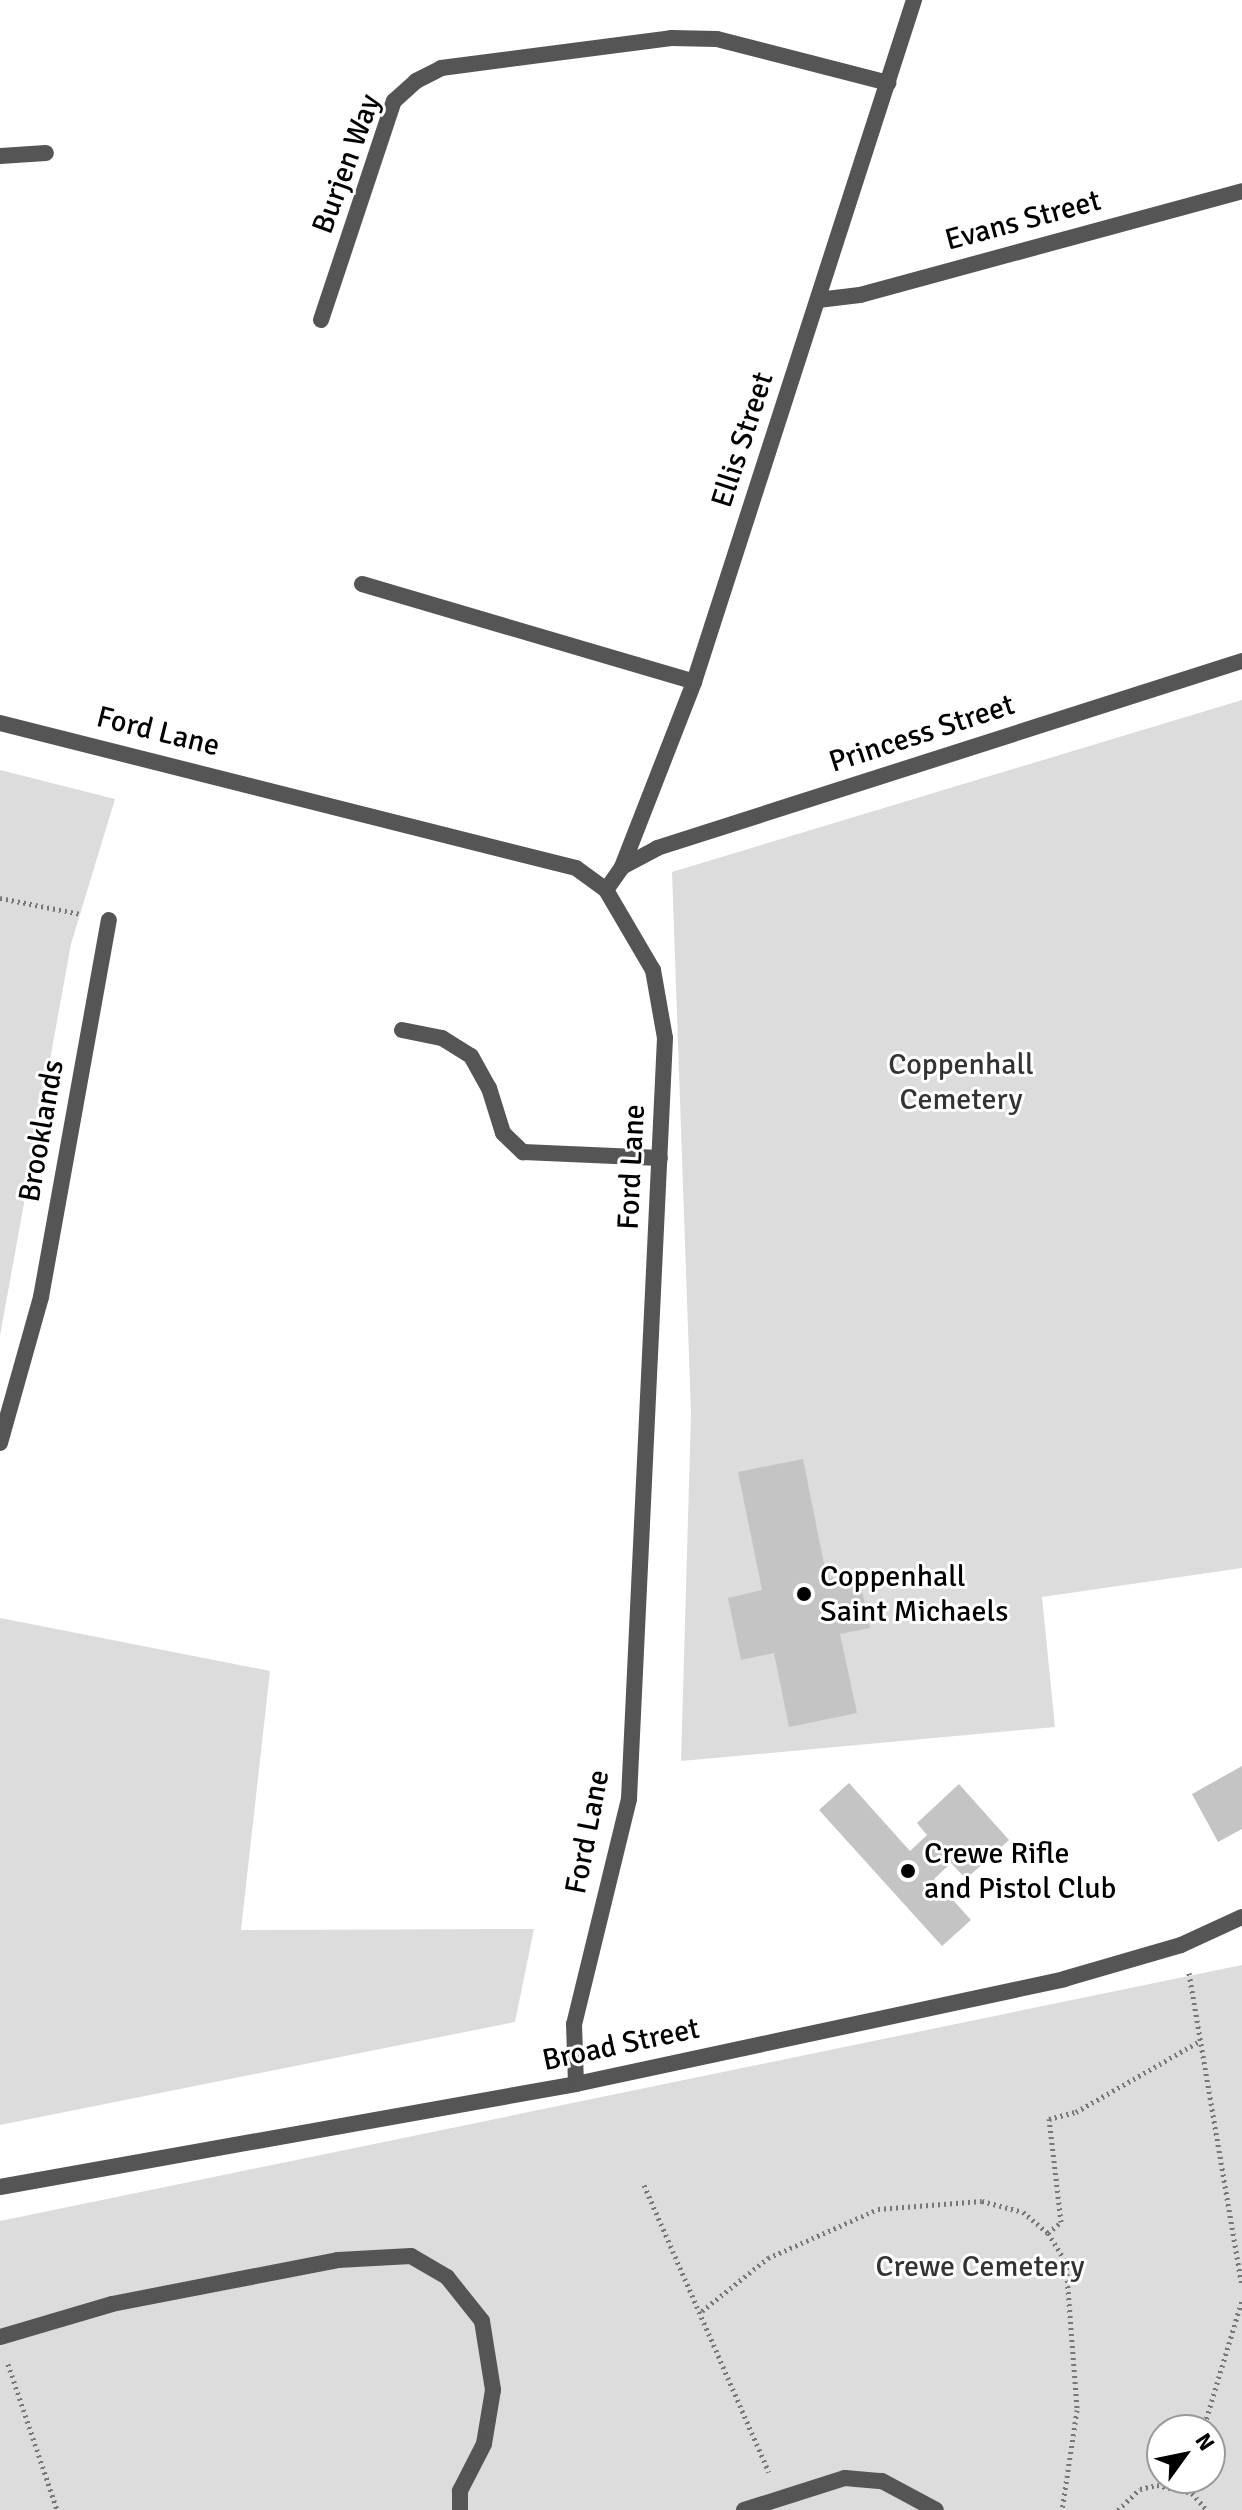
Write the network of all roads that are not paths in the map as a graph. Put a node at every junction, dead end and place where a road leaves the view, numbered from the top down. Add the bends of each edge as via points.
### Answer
1 (914, 0) edge
2 (888, 83) junction
3 (46, 153) dead end
4 (0, 156) edge
5 (1242, 191) edge
6 (818, 300) junction
7 (321, 320) dead end
8 (362, 584) dead end
9 (1242, 661) edge
10 (694, 682) junction
11 (0, 723) edge
12 (622, 867) junction
13 (606, 890) junction
14 (109, 920) road end
15 (402, 1030) dead end
16 (660, 1158) junction
17 (0, 1443) edge
18 (1242, 1917) edge
19 (576, 2084) junction
20 (0, 2187) edge
21 (0, 2337) edge
22 (460, 2510) edge
23 (744, 2510) edge
24 (936, 2510) edge

1 - 2 street, Ellis Street
2 - 6 street, Ellis Street
2 - 7 street, Burjen Way via 717,39 671,38 441,68 394,101
3 - 4 street
5 - 6 street, Evans Street via 860,295
6 - 10 street, Ellis Street
8 - 10 street
9 - 12 street, Princess Street via 657,848
10 - 12 street, Ellis Street
11 - 13 street, Ford Lane via 576,868
12 - 13 street, Ellis Street
13 - 16 street, Ford Lane via 653,970 665,1038
14 - 17 street, Brooklands via 41,1297
15 - 16 street via 442,1038 471,1056 489,1088 503,1133 523,1152
16 - 19 street, Ford Lane via 629,1799 574,2024
18 - 19 street, Broad Street via 1181,1945 1064,1979
19 - 20 street, Broad Street
21 - 22 street via 112,2304 338,2260 411,2256 447,2277 482,2321 493,2390 484,2444 460,2491
23 - 24 street via 845,2478 882,2481

